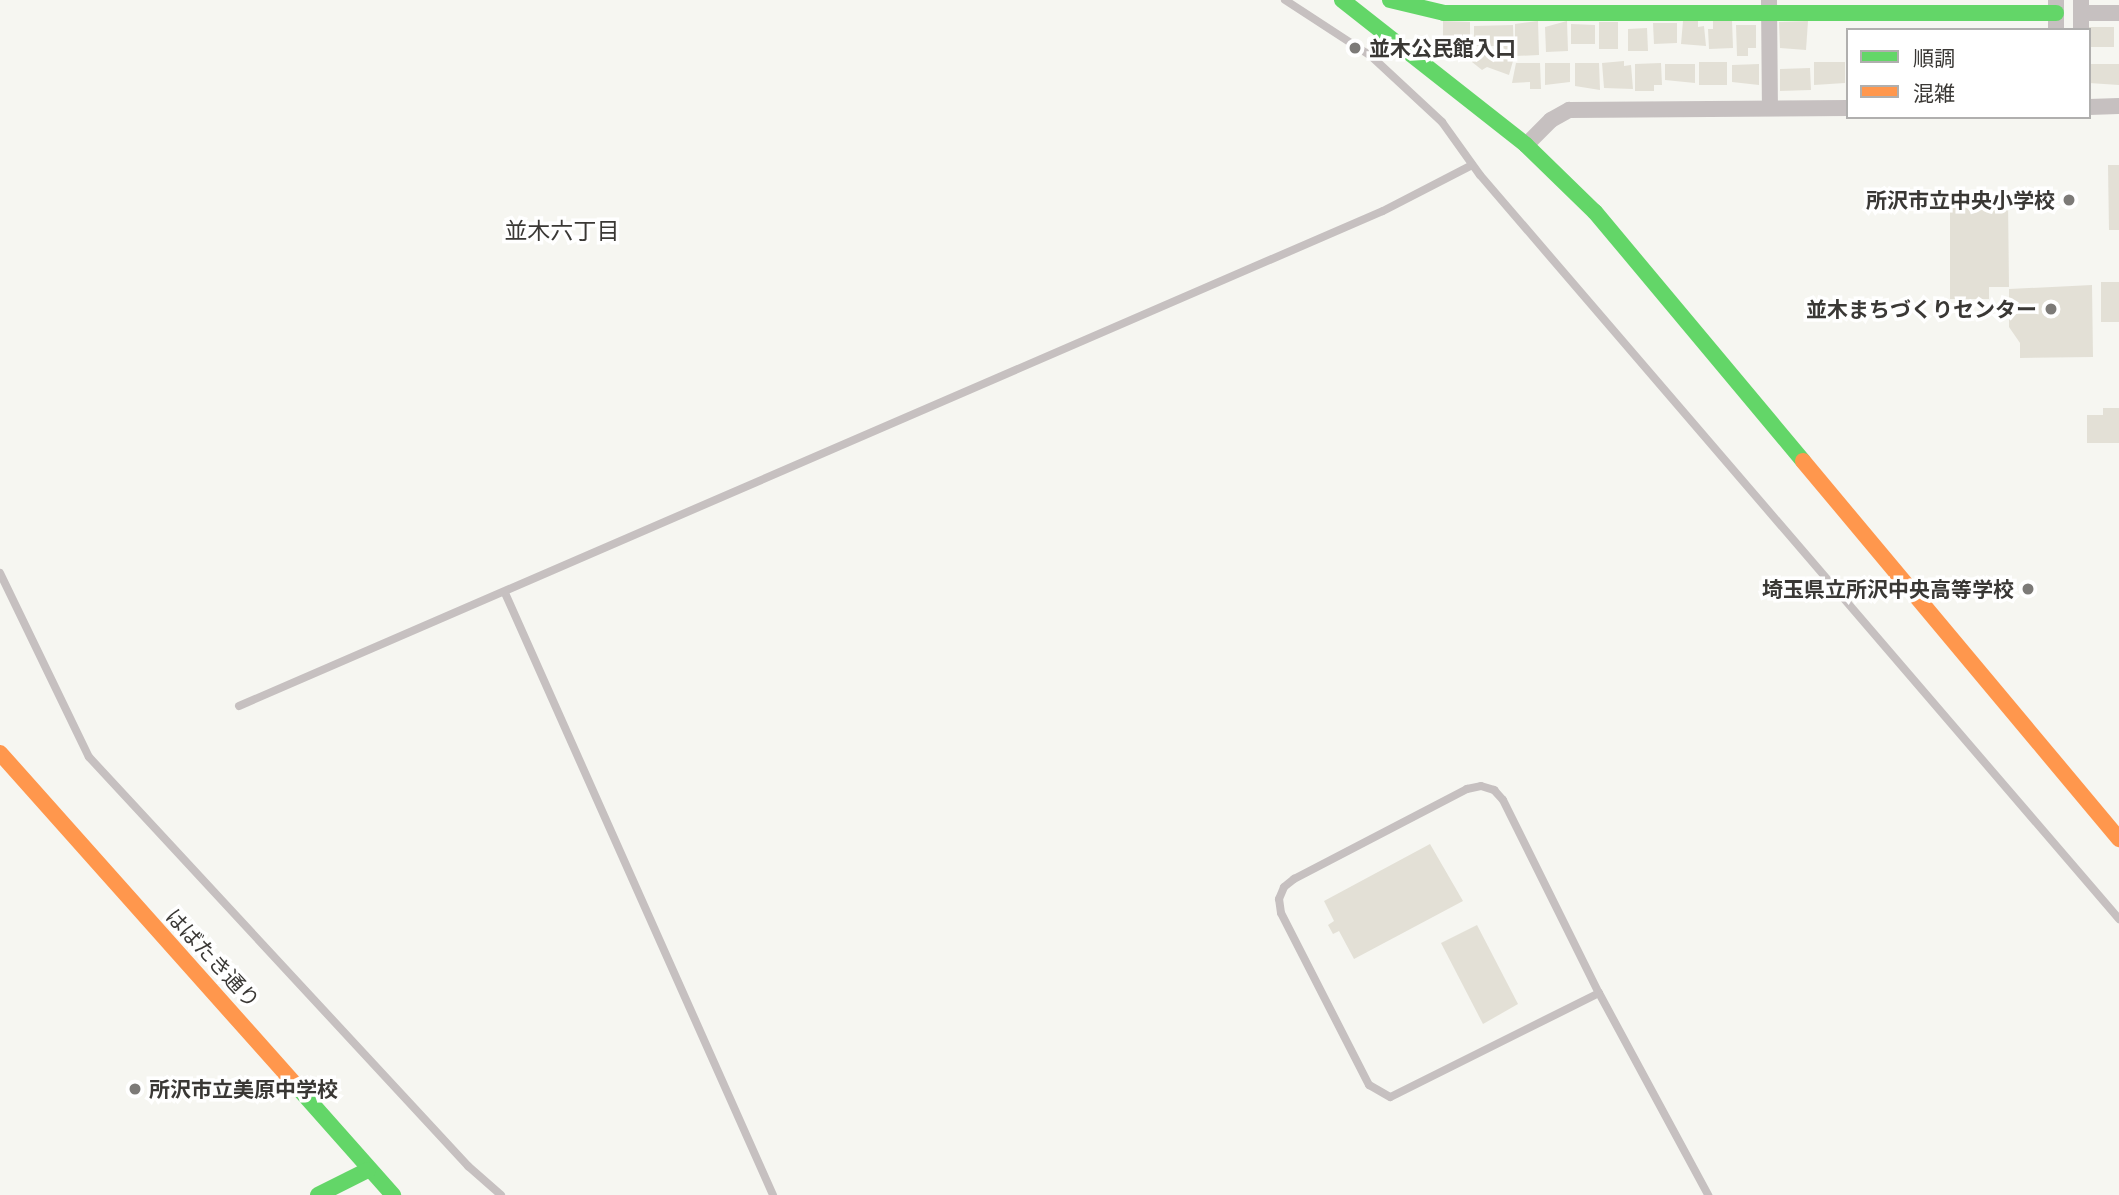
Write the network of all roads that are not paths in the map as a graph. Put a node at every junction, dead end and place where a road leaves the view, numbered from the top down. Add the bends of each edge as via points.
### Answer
1 (1285, 0) edge
2 (1342, 0) edge
3 (1391, 0) edge
4 (1528, 6) edge
5 (1769, 6) edge
6 (2119, 13) edge
7 (2056, 14) edge
8 (2081, 14) edge
9 (2091, 107) edge
10 (2119, 107) edge
11 (1770, 108) junction
12 (1846, 108) edge
13 (1526, 145) junction
14 (1472, 165) junction
15 (0, 573) edge
16 (505, 593) junction
17 (239, 706) dead end
18 (0, 753) edge
19 (2119, 839) edge
20 (2119, 919) edge
21 (1599, 993) junction
22 (368, 1170) junction
23 (318, 1195) edge
24 (393, 1195) edge
25 (501, 1195) edge
26 (773, 1195) edge
27 (1707, 1195) edge

1 - 14 lane via 1371,56 1417,96
2 - 13 street
3 - 4 street via 1424,12
4 - 5 street
5 - 7 street
5 - 11 street
6 - 8 street
9 - 10 street
11 - 12 street
11 - 13 street via 1569,110 1551,120
13 - 19 street via 1632,253
14 - 16 lane via 1383,211
14 - 20 lane
15 - 25 lane via 89,757 468,1166
16 - 17 lane
16 - 26 lane
18 - 22 street, はばたき通り via 245,1023
21 - 21 lane via 1390,1097 1370,1085 1281,913 1279,899 1294,879 1467,789 1481,786 1503,800
21 - 27 lane
22 - 23 street
22 - 24 street, はばたき通り

